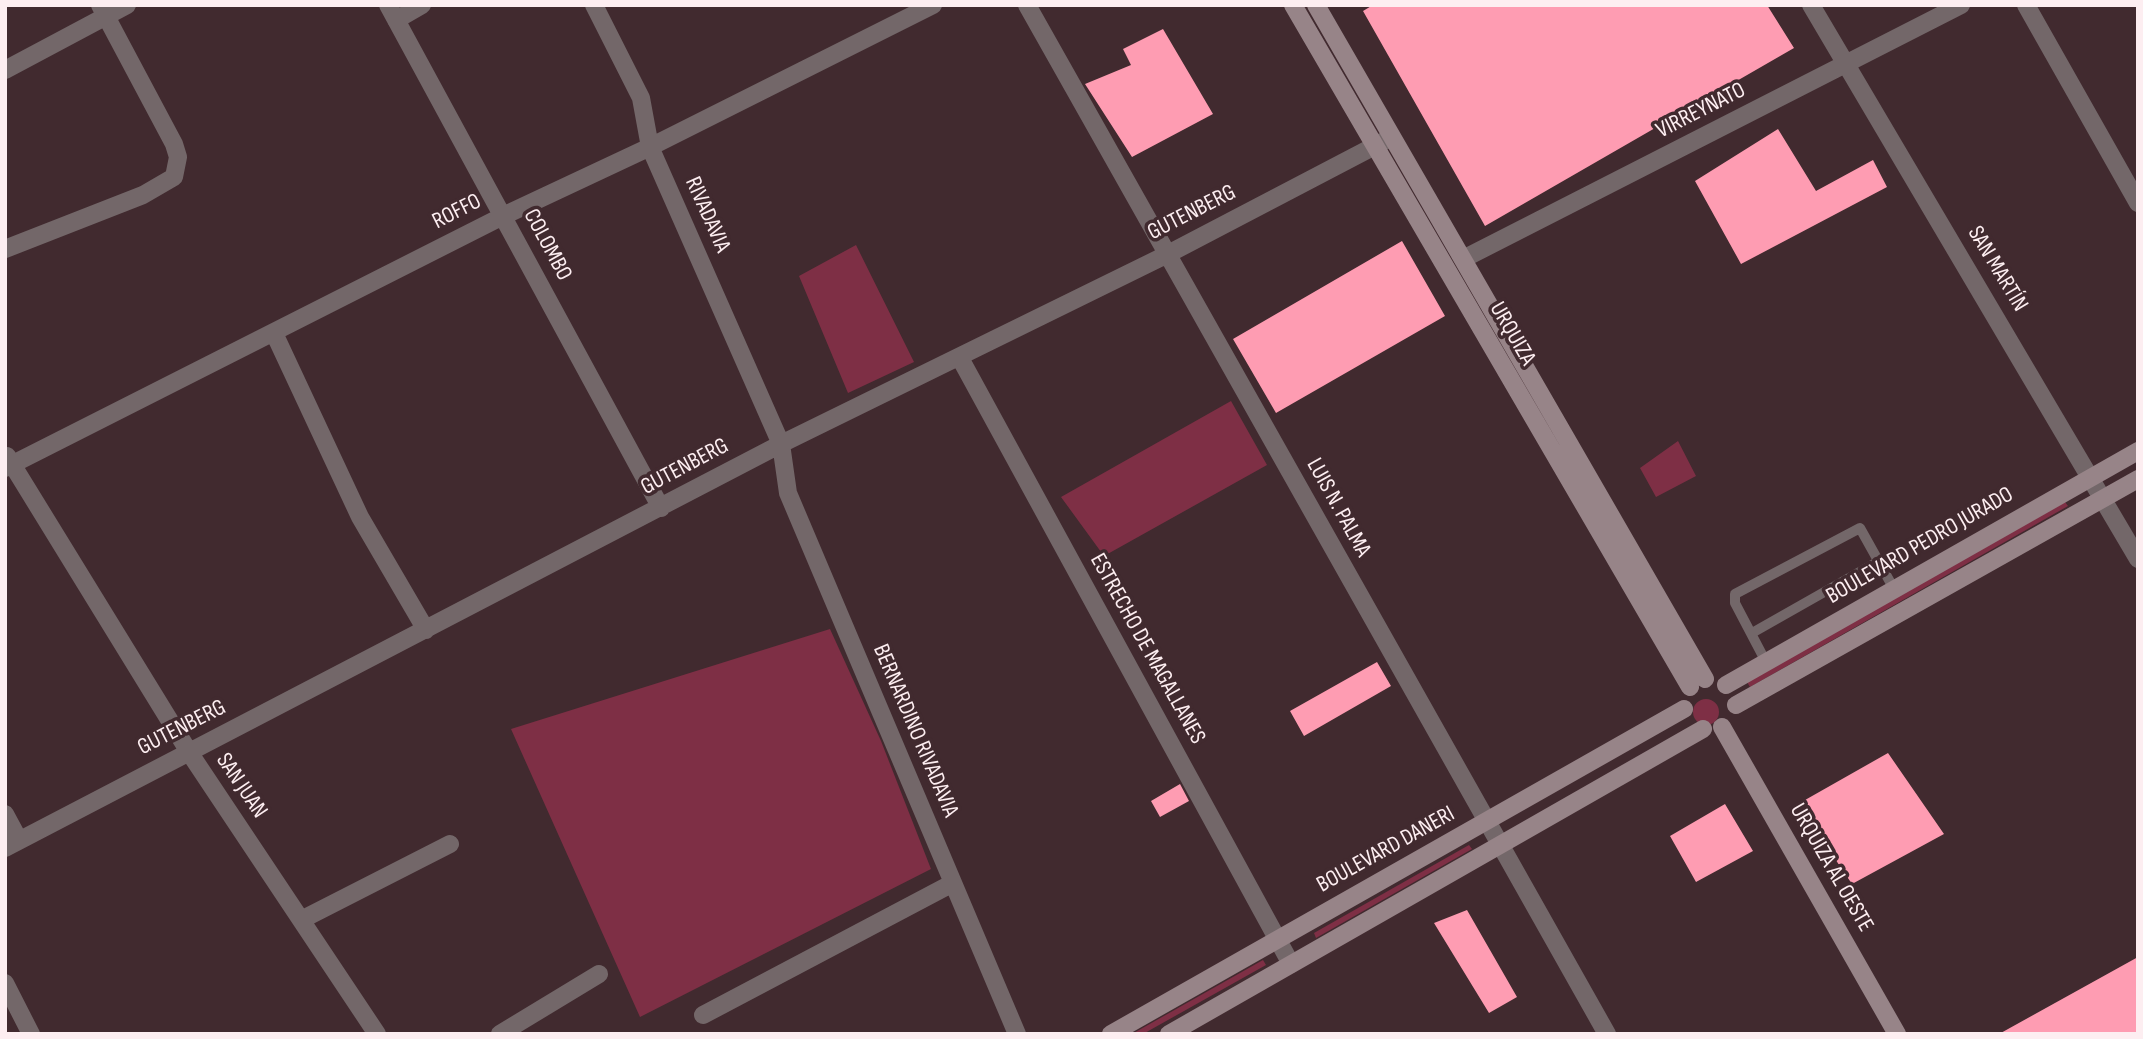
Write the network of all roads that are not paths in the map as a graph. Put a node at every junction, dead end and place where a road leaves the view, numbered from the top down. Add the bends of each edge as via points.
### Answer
1 (127, 5) edge
2 (422, 5) edge
3 (594, 5) edge
4 (933, 5) edge
5 (1027, 5) edge
6 (1293, 5) edge
7 (1316, 5) edge
8 (1811, 5) edge
9 (1961, 5) edge
10 (2026, 5) edge
11 (103, 11) edge
12 (392, 13) edge
13 (1847, 65) junction
14 (5, 70) edge
15 (1392, 137) junction
16 (1375, 146) junction
17 (650, 147) junction
18 (2130, 172) edge
19 (2138, 203) edge
20 (503, 216) junction
21 (5, 249) edge
22 (1168, 254) junction
23 (1463, 259) junction
24 (274, 332) junction
25 (960, 358) junction
26 (782, 444) junction
27 (2138, 451) edge
28 (7, 462) edge
29 (2092, 477) junction
30 (2138, 479) edge
31 (2104, 498) junction
32 (661, 508) junction
33 (2138, 559) edge
34 (1879, 561) junction
35 (1894, 589) junction
36 (426, 630) junction
37 (1752, 633) junction
38 (1766, 662) junction
39 (1698, 683) junction
40 (1726, 685) junction
41 (1736, 705) junction
42 (1685, 709) junction
43 (1722, 727) junction
44 (1703, 729) junction
45 (190, 752) junction
46 (1587, 765) junction
47 (1600, 788) junction
48 (5, 814) edge
49 (1486, 822) junction
50 (12, 844) edge
51 (450, 844) dead end
52 (1499, 846) junction
53 (953, 883) junction
54 (301, 920) junction
55 (1278, 940) junction
56 (1291, 964) junction
57 (599, 974) dead end
58 (5, 983) edge
59 (703, 1015) dead end
60 (31, 1034) edge
61 (377, 1034) edge
62 (500, 1034) edge
63 (1017, 1034) edge
64 (1111, 1034) edge
65 (1169, 1034) edge
66 (1607, 1034) edge
67 (1897, 1034) edge

1 - 11 street
2 - 12 street
3 - 17 street, RIVADAVIA via 641,98
4 - 17 street, ROFFO
5 - 22 street, LUIS N. PALMA
6 - 16 main road, URQUIZA
7 - 15 main road, URQUIZA
8 - 13 street, SAN MARTÍN
9 - 13 street, VIRREYNATO
10 - 18 street
11 - 14 street
11 - 21 street via 174,144 178,157 174,177 162,186
12 - 20 street, COLOMBO
13 - 23 street, VIRREYNATO
13 - 29 street, SAN MARTÍN
15 - 16 street, GUTENBERG
15 - 23 main road, URQUIZA
16 - 22 street, GUTENBERG
16 - 39 main road, URQUIZA
17 - 20 street, ROFFO
17 - 26 street, RIVADAVIA
18 - 19 street
20 - 24 street, ROFFO
20 - 32 street, COLOMBO
22 - 25 street, GUTENBERG
22 - 49 street, LUIS N. PALMA
23 - 39 main road, URQUIZA
24 - 28 street, ROFFO
24 - 36 street via 360,517
25 - 26 street, GUTENBERG
25 - 55 street, ESTRECHO DE MAGALLANES
26 - 32 street, GUTENBERG
26 - 53 street, BERNARDINO RIVADAVIA via 788,493
27 - 29 main road, BOULEVARD PEDRO JURADO
28 - 45 street, SAN JUAN
29 - 31 street, SAN MARTÍN
29 - 35 main road, BOULEVARD PEDRO JURADO
30 - 31 main road, BOULEVARD PEDRO JURADO
31 - 33 street, SAN MARTÍN
31 - 41 main road, BOULEVARD PEDRO JURADO
32 - 36 street, GUTENBERG
34 - 35 lane
34 - 37 lane
34 - 37 lane via 1863,531 1855,528 1735,594 1735,603
35 - 38 main road, BOULEVARD PEDRO JURADO
36 - 45 street, GUTENBERG
37 - 38 lane
38 - 40 main road, BOULEVARD PEDRO JURADO
39 - 40 main road
39 - 42 main road
40 - 41 main road
41 - 43 main road via 1732,718
42 - 44 main road via 1691,722
42 - 46 main road, BOULEVARD DANERI
43 - 44 main road
43 - 67 main road, URQUIZA AL OESTE
44 - 47 main road
45 - 50 street, GUTENBERG
45 - 54 street, SAN JUAN
46 - 47 main road
46 - 49 main road, BOULEVARD DANERI
47 - 52 main road
48 - 50 street
49 - 52 street, LUIS N. PALMA
49 - 55 main road, BOULEVARD DANERI
51 - 54 street
52 - 56 main road
52 - 66 street, LUIS N. PALMA
53 - 59 street
53 - 63 street, BERNARDINO RIVADAVIA
54 - 61 street, SAN JUAN
55 - 56 street, ESTRECHO DE MAGALLANES
55 - 64 main road, BOULEVARD DANERI
56 - 65 main road
57 - 62 street
58 - 60 street

